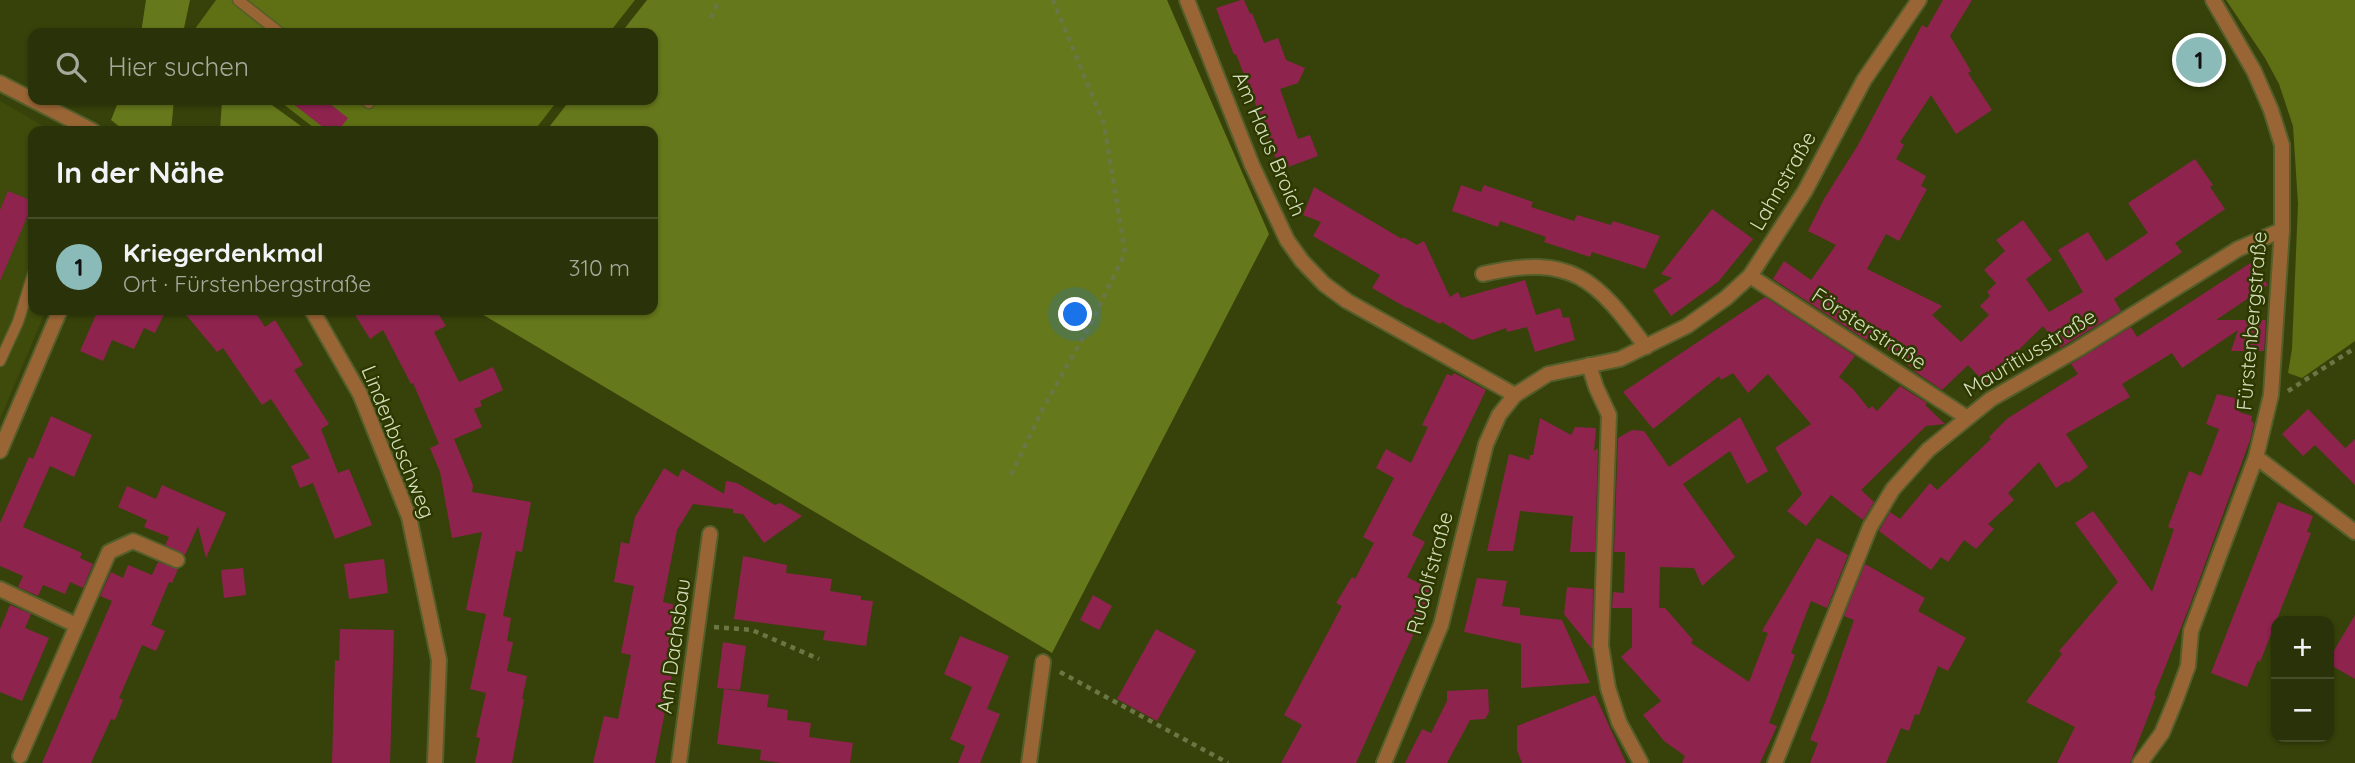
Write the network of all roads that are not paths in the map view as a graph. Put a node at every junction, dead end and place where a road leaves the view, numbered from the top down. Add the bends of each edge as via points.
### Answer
1 (238, 0) edge
2 (1188, 0) edge
3 (1919, 0) edge
4 (2213, 0) edge
5 (274, 28) edge
6 (0, 83) edge
7 (28, 97) edge
8 (43, 105) edge
9 (83, 126) edge
10 (2282, 230) junction
11 (1483, 274) dead end
12 (1750, 276) junction
13 (28, 290) edge
14 (58, 315) edge
15 (315, 315) edge
16 (1646, 347) junction
17 (0, 361) edge
18 (1589, 365) junction
19 (1515, 395) junction
20 (1966, 417) junction
21 (0, 451) edge
22 (2256, 457) junction
23 (2355, 532) edge
24 (710, 534) dead end
25 (177, 560) dead end
26 (0, 589) edge
27 (76, 625) junction
28 (1043, 662) road end
29 (20, 756) dead end
30 (435, 763) edge
31 (679, 763) edge
32 (1030, 763) edge
33 (1384, 763) edge
34 (1641, 763) edge
35 (1775, 763) edge
36 (2140, 763) edge

1 - 5 lane
2 - 19 street, Am Haus Broich via 1266,199 1303,261 1347,301
3 - 12 street, Lahnstraße via 1864,80 1805,191
4 - 10 street, Fürstenbergstraße via 2254,71 2282,145
6 - 7 street
8 - 9 street
10 - 20 street, Mauritiusstraße via 2238,249
10 - 22 street, Fürstenbergstraße via 2271,395
11 - 16 street via 1535,266 1586,279 1616,307
12 - 16 street, Lahnstraße via 1688,326
12 - 20 street, Försterstraße
13 - 17 lane
14 - 21 street
15 - 30 street, Lindenbuschweg via 360,394 409,517 439,660
16 - 18 street, Lahnstraße via 1620,359
18 - 19 street, Lahnstraße via 1548,374
18 - 34 street via 1609,415 1601,646 1619,722
19 - 33 street, Rudolfstraße via 1499,415 1486,444 1441,625
20 - 35 street, Mauritiusstraße via 1893,489 1870,527
22 - 23 street
22 - 36 street, Fürstenbergstraße via 2191,631 2188,666 2176,699 2162,733
24 - 31 street, Am Dachsbau
25 - 27 street via 132,541 109,552
26 - 27 street
27 - 29 street
28 - 32 street

